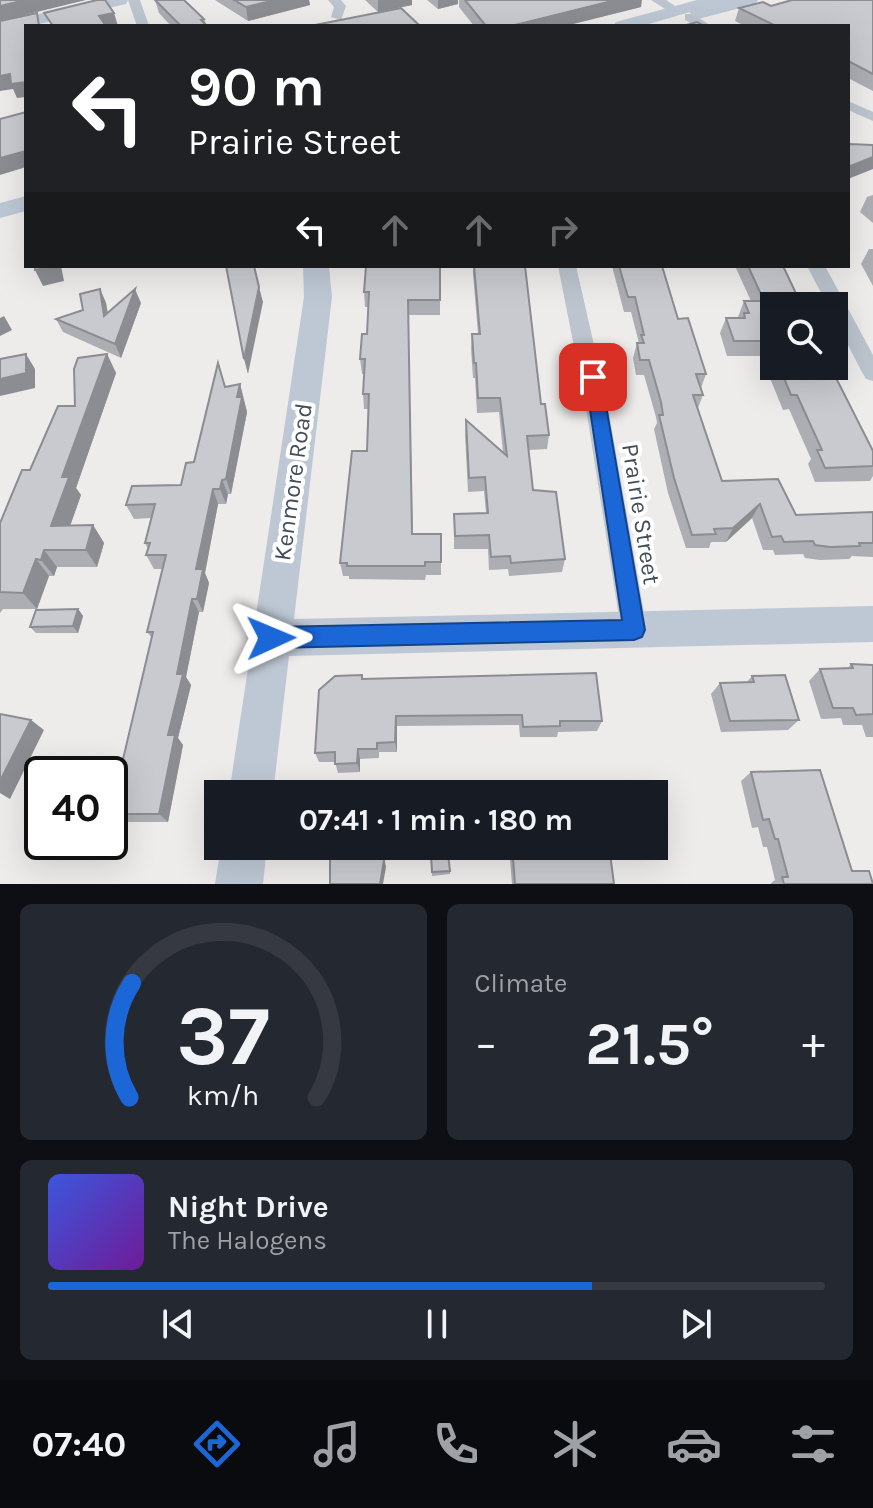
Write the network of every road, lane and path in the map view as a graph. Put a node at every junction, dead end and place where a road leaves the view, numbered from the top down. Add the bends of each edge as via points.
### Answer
1 (120, 0) edge
2 (134, 0) edge
3 (334, 0) edge
4 (657, 0) edge
5 (716, 0) edge
6 (750, 0) edge
7 (337, 17) edge
8 (690, 18) edge
9 (142, 24) edge
10 (639, 24) edge
11 (665, 24) edge
12 (0, 28) edge
13 (850, 106) edge
14 (873, 117) edge
15 (24, 191) edge
16 (0, 197) edge
17 (24, 204) edge
18 (0, 211) edge
19 (316, 268) edge
20 (567, 268) edge
21 (817, 268) edge
22 (873, 374) edge
23 (873, 624) edge
24 (634, 630) junction
25 (271, 638) junction
26 (253, 780) edge
27 (242, 860) edge
28 (239, 884) edge

1 - 12 street
2 - 9 street
3 - 7 street via 340,6
4 - 8 street
5 - 8 street
6 - 8 street
8 - 10 street
8 - 11 street
13 - 14 street
15 - 16 street
17 - 18 street
19 - 25 street, Kenmore Road via 318,297
20 - 24 street, Prairie Street via 598,402
21 - 22 street
23 - 24 street
24 - 25 street
25 - 26 street, Kenmore Road
27 - 28 street

